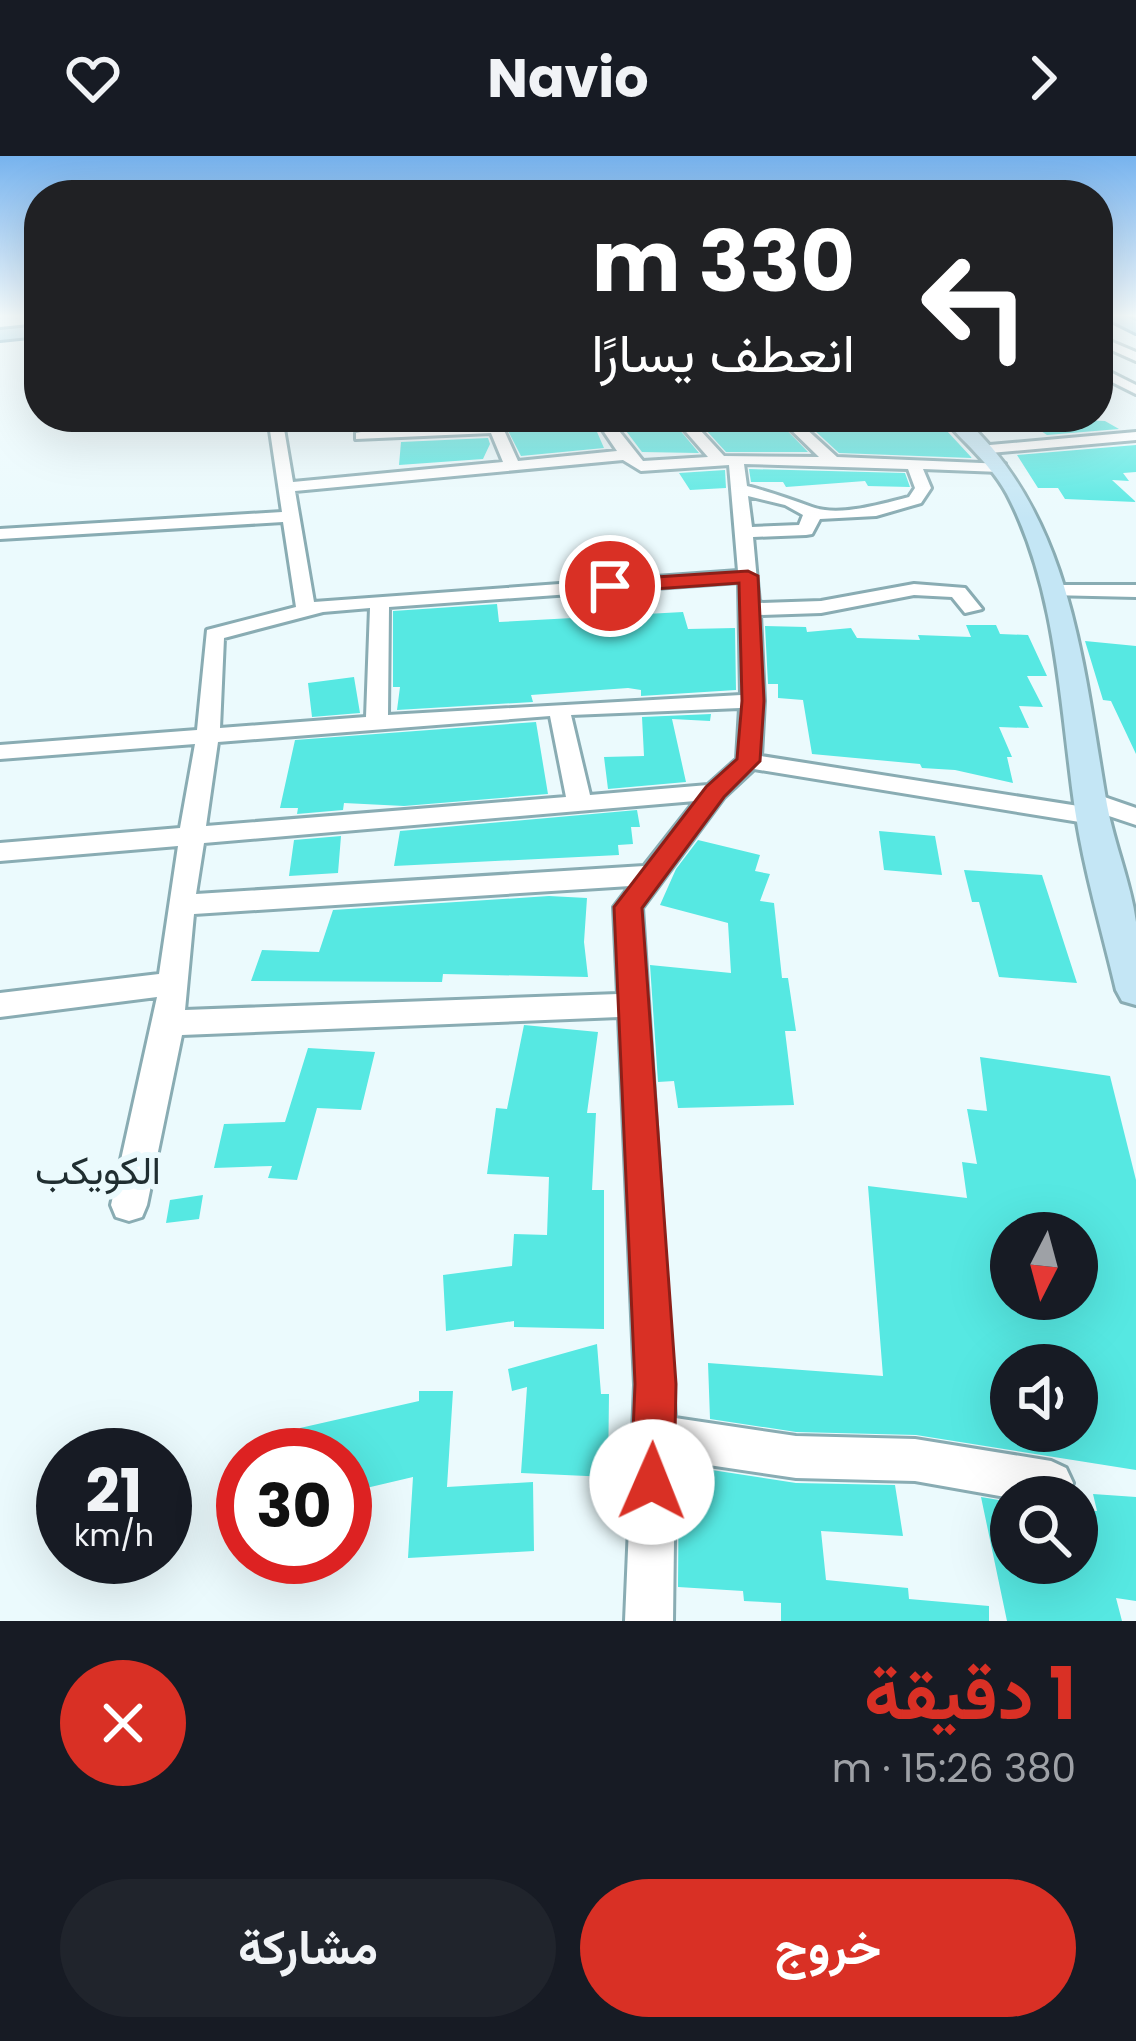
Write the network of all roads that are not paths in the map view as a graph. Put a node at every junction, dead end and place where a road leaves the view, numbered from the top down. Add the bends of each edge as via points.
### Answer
1 (1136, 393) edge
2 (1117, 396) dead end
3 (277, 432) edge
4 (428, 432) edge
5 (498, 432) edge
6 (611, 432) edge
7 (695, 432) edge
8 (801, 432) edge
9 (967, 432) edge
10 (1099, 432) edge
11 (361, 436) dead end
12 (1136, 436) edge
13 (1108, 437) junction
14 (627, 455) junction
15 (995, 458) junction
16 (831, 460) junction
17 (913, 463) junction
18 (512, 465) junction
19 (732, 470) junction
20 (286, 487) junction
21 (814, 515) junction
22 (290, 517) junction
23 (745, 532) junction
24 (0, 534) edge
25 (748, 576) junction
26 (1057, 591) junction
27 (1136, 591) edge
28 (380, 602) junction
29 (972, 608) dead end
30 (749, 609) junction
31 (306, 610) junction
32 (753, 701) junction
33 (559, 710) junction
34 (377, 723) junction
35 (208, 735) junction
36 (0, 752) edge
37 (748, 761) junction
38 (715, 792) junction
39 (580, 804) junction
40 (1091, 808) junction
41 (1136, 817) edge
42 (192, 836) junction
43 (0, 852) edge
44 (652, 875) junction
45 (181, 905) junction
46 (171, 984) junction
47 (1136, 990) edge
48 (0, 1005) edge
49 (633, 1005) junction
50 (169, 1023) junction
51 (129, 1205) dead end
52 (654, 1436) junction
53 (1010, 1476) edge
54 (649, 1621) edge

1 - 2 street
3 - 20 street
4 - 11 street
5 - 18 street
6 - 14 street
7 - 19 street
8 - 16 street
9 - 15 street
10 - 13 street
12 - 13 street
13 - 15 street
14 - 18 street
14 - 19 street via 641,466
15 - 17 street
15 - 26 street
16 - 17 street
16 - 19 street
17 - 21 street via 923,488 915,500
18 - 20 street
19 - 21 street
19 - 23 street
20 - 22 street
21 - 23 street via 806,530
22 - 24 street
22 - 31 street
23 - 25 street
25 - 28 street
25 - 30 street
26 - 27 street
26 - 40 street
28 - 31 street
28 - 34 street
29 - 30 street via 958,592 929,590
30 - 32 street
31 - 35 street via 214,634
32 - 33 street
32 - 37 street
33 - 34 street
33 - 39 street
34 - 35 street
35 - 36 street
35 - 42 street
37 - 38 street
37 - 40 street
38 - 39 street
38 - 44 street
39 - 42 street
40 - 41 street
40 - 47 street
42 - 43 street
42 - 45 street
44 - 45 street
44 - 49 street via 628,907
45 - 46 street
46 - 48 street
46 - 50 street
49 - 50 street
49 - 52 street
50 - 51 street
52 - 53 street
52 - 54 street

